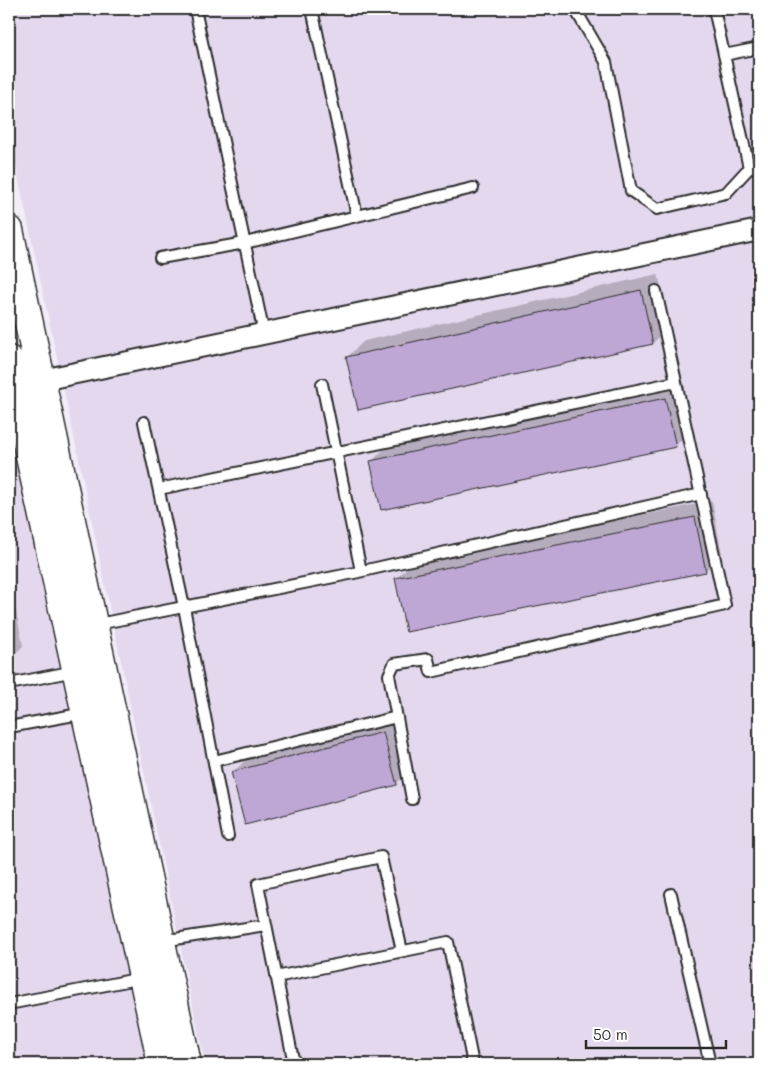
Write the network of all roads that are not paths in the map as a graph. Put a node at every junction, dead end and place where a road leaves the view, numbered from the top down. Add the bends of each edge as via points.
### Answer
1 (195, 9) edge
2 (312, 9) edge
3 (575, 9) edge
4 (714, 9) edge
5 (759, 48) edge
6 (724, 55) junction
7 (754, 167) edge
8 (473, 188) dead end
9 (358, 216) junction
10 (9, 230) edge
11 (759, 230) edge
12 (245, 243) junction
13 (160, 258) dead end
14 (656, 291) dead end
15 (264, 334) junction
16 (9, 360) edge
17 (676, 382) junction
18 (322, 384) dead end
19 (21, 385) edge
20 (144, 422) dead end
21 (336, 452) junction
22 (159, 489) junction
23 (701, 494) junction
24 (361, 571) junction
25 (184, 607) junction
26 (80, 626) junction
27 (76, 671) junction
28 (9, 684) edge
29 (98, 710) junction
30 (397, 717) junction
31 (9, 727) edge
32 (214, 761) junction
33 (412, 799) dead end
34 (228, 836) dead end
35 (671, 894) dead end
36 (266, 925) junction
37 (148, 944) junction
38 (402, 951) junction
39 (156, 977) junction
40 (276, 977) junction
41 (9, 1004) edge
42 (162, 1064) edge
43 (187, 1064) edge
44 (294, 1064) edge
45 (473, 1064) edge
46 (710, 1064) edge

1 - 12 lane
2 - 9 lane
3 - 7 lane via 606,62 631,191 657,209 726,193
4 - 6 lane
5 - 6 lane
6 - 7 lane
8 - 9 lane
9 - 12 lane
10 - 19 street
11 - 15 street
12 - 13 lane
12 - 15 lane
14 - 17 lane
15 - 19 street
16 - 19 street
17 - 21 lane
17 - 23 lane
18 - 21 lane
19 - 26 street
20 - 22 lane
21 - 22 lane
21 - 24 lane
22 - 25 lane
23 - 24 lane
23 - 30 lane via 725,605 431,672 428,659 394,664 389,675
24 - 25 lane
25 - 26 lane
25 - 32 lane
26 - 27 street
26 - 29 street
27 - 28 lane
27 - 29 street
29 - 31 lane
29 - 37 street
30 - 32 lane
30 - 33 lane
32 - 34 lane
35 - 46 lane
36 - 37 lane
36 - 38 lane via 258,884 381,858
36 - 40 lane
37 - 39 street
38 - 40 lane
38 - 45 lane via 448,942
39 - 41 lane
39 - 42 street
39 - 43 street
40 - 44 lane

